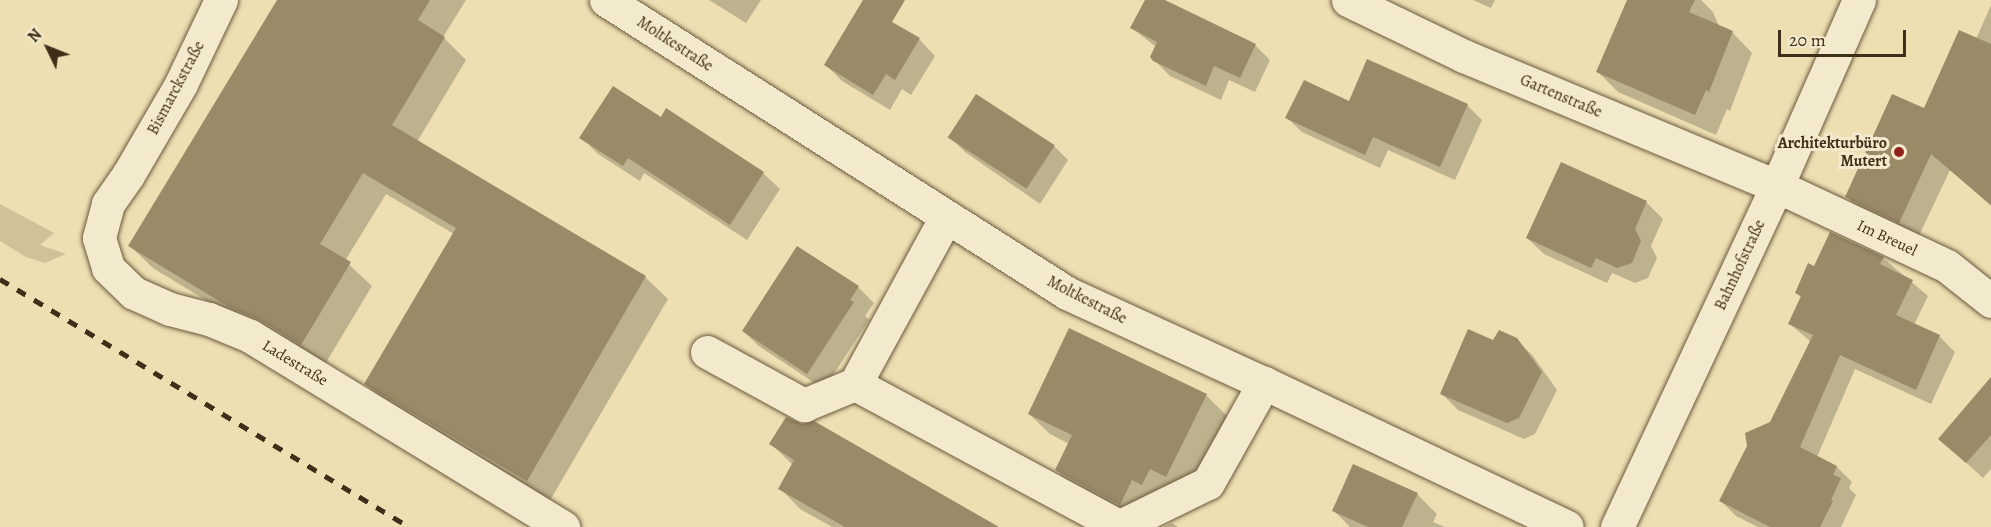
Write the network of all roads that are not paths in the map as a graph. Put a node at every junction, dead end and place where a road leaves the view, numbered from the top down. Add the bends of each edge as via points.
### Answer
1 (221, 0) edge
2 (606, 0) edge
3 (1348, 0) edge
4 (1859, 0) edge
5 (128, 175) joint
6 (1777, 186) junction
7 (946, 217) junction
8 (1991, 301) edge
9 (707, 351) dead end
10 (1264, 383) junction
11 (855, 384) junction
12 (563, 527) edge
13 (1118, 527) edge
14 (1567, 527) edge
15 (1617, 527) edge

1 - 5 street, Bismarckstraße via 181,84
2 - 7 street, Moltkestraße
3 - 6 street, Gartenstraße via 1464,56
4 - 6 street, Bahnhofstraße
5 - 12 street, Ladestraße via 108,204 99,238 108,268 134,293 250,336
6 - 8 street, Im Breuel via 1947,266
6 - 15 street, Bahnhofstraße
7 - 10 street, Moltkestraße via 1066,293
7 - 11 street
9 - 11 street via 804,405
10 - 13 street via 1208,483
10 - 14 street, Moltkestraße
11 - 13 street

